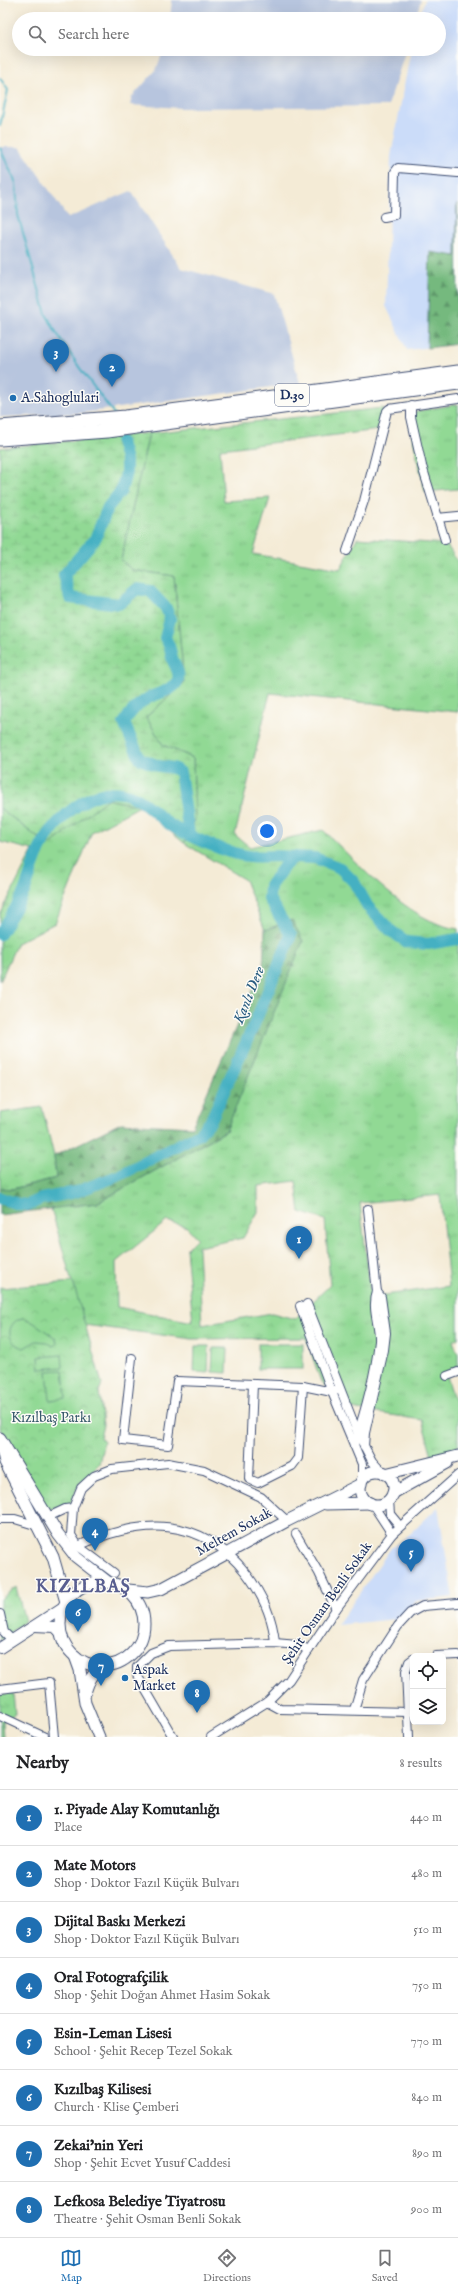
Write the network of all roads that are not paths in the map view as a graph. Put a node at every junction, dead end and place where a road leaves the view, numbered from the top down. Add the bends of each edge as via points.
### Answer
1 (458, 173) edge
2 (384, 217) dead end
3 (458, 372) edge
4 (458, 383) edge
5 (425, 387) junction
6 (458, 399) edge
7 (433, 402) junction
8 (411, 405) junction
9 (127, 423) junction
10 (105, 425) junction
11 (0, 427) edge
12 (0, 439) edge
13 (458, 516) edge
14 (437, 518) junction
15 (445, 540) dead end
16 (348, 551) dead end
17 (368, 1209) dead end
18 (377, 1292) junction
19 (304, 1305) dead end
20 (132, 1358) dead end
21 (458, 1372) edge
22 (448, 1376) dead end
23 (253, 1384) junction
24 (303, 1386) junction
25 (336, 1391) junction
26 (358, 1434) junction
27 (0, 1438) edge
28 (0, 1442) edge
29 (354, 1445) junction
30 (364, 1446) junction
31 (458, 1457) edge
32 (3, 1462) edge
33 (383, 1473) junction
34 (458, 1475) edge
35 (361, 1482) junction
36 (391, 1497) junction
37 (323, 1504) junction
38 (371, 1504) junction
39 (29, 1507) junction
40 (73, 1508) junction
41 (48, 1517) junction
42 (0, 1519) edge
43 (15, 1519) junction
44 (287, 1521) junction
45 (399, 1525) junction
46 (39, 1527) junction
47 (296, 1534) dead end
48 (392, 1534) junction
49 (78, 1546) junction
50 (229, 1553) junction
51 (114, 1573) dead end
52 (108, 1582) junction
53 (161, 1589) junction
54 (128, 1590) junction
55 (458, 1602) edge
56 (65, 1604) junction
57 (336, 1609) junction
58 (0, 1614) edge
59 (144, 1615) junction
60 (34, 1626) junction
61 (61, 1634) junction
62 (5, 1635) edge
63 (275, 1643) junction
64 (0, 1648) edge
65 (309, 1650) junction
66 (458, 1655) edge
67 (75, 1656) junction
68 (446, 1656) edge
69 (410, 1661) edge
70 (106, 1666) junction
71 (0, 1689) edge
72 (84, 1696) junction
73 (267, 1702) junction
74 (354, 1710) junction
75 (408, 1712) junction
76 (0, 1716) edge
77 (45, 1737) edge
78 (54, 1737) edge
79 (99, 1737) edge
80 (173, 1737) edge
81 (211, 1737) edge
82 (409, 1737) edge

1 - 2 street via 398,168 394,172 394,215
3 - 9 highway, D.30
4 - 5 highway, D.30
5 - 7 street
5 - 9 highway, D.30
6 - 7 street
7 - 8 street
8 - 14 street via 412,424
8 - 16 street via 390,408 387,411
9 - 10 highway, D.30
10 - 11 highway, D.30
10 - 12 highway, D.30
13 - 14 street
14 - 15 street
17 - 18 street
18 - 26 street via 374,1300 378,1346
18 - 30 street via 381,1297 386,1333
19 - 25 street
20 - 23 street via 123,1440 168,1445 177,1381
21 - 22 street
23 - 24 street
23 - 24 street via 249,1479 258,1483 292,1466 298,1458
24 - 25 street
25 - 26 street
25 - 29 street
26 - 29 street
26 - 30 street
27 - 41 main road
28 - 32 main road
29 - 35 street via 362,1464
30 - 33 street via 376,1467
31 - 33 main road
31 - 36 main road
32 - 39 main road
33 - 35 main road via 373,1472
33 - 36 main road via 392,1482
34 - 45 street, Şehit Osman Benli Sokak
35 - 37 main road, Meltem Sokak
35 - 38 main road via 361,1494
36 - 38 main road via 380,1505
36 - 45 street via 390,1514
37 - 38 main road, Meltem Sokak
37 - 44 main road, Meltem Sokak
38 - 48 street
39 - 43 street via 25,1514
39 - 46 main road
40 - 41 street
40 - 44 street via 81,1488 94,1476 112,1469 168,1462 204,1470 232,1482 261,1497
40 - 49 street via 71,1535
41 - 52 main road via 76,1558
42 - 43 street
43 - 46 street
44 - 50 main road, Meltem Sokak
45 - 48 street, Şehit Osman Benli Sokak
46 - 56 main road via 53,1557
47 - 57 street
48 - 57 street, Şehit Osman Benli Sokak
49 - 50 street via 124,1529 151,1526 189,1532
49 - 51 street
50 - 53 main road, Meltem Sokak
50 - 63 street via 255,1585 264,1601 270,1616
52 - 54 main road
52 - 56 main road via 84,1586 74,1592
53 - 54 main road, Meltem Sokak via 148,1592
53 - 59 main road, Meltem Sokak via 148,1601
54 - 59 main road via 135,1597
55 - 74 street via 423,1606 410,1613 398,1626 363,1680
56 - 60 street
56 - 61 main road via 60,1620
57 - 65 street, Şehit Osman Benli Sokak
58 - 62 street
59 - 70 main road via 142,1638 136,1649 128,1657
60 - 61 street via 55,1628
60 - 62 street
61 - 67 main road via 66,1646
62 - 64 street
63 - 65 street via 298,1645
63 - 80 street via 170,1646 143,1659 137,1667 138,1675
65 - 73 street, Şehit Osman Benli Sokak via 289,1680
66 - 68 street
67 - 70 main road via 84,1662
67 - 72 main road
69 - 75 street via 406,1671
70 - 72 main road via 93,1674
71 - 78 street via 48,1683
72 - 79 main road
73 - 74 street via 280,1709
73 - 81 street, Şehit Osman Benli Sokak
74 - 75 street
75 - 82 street
76 - 77 street

